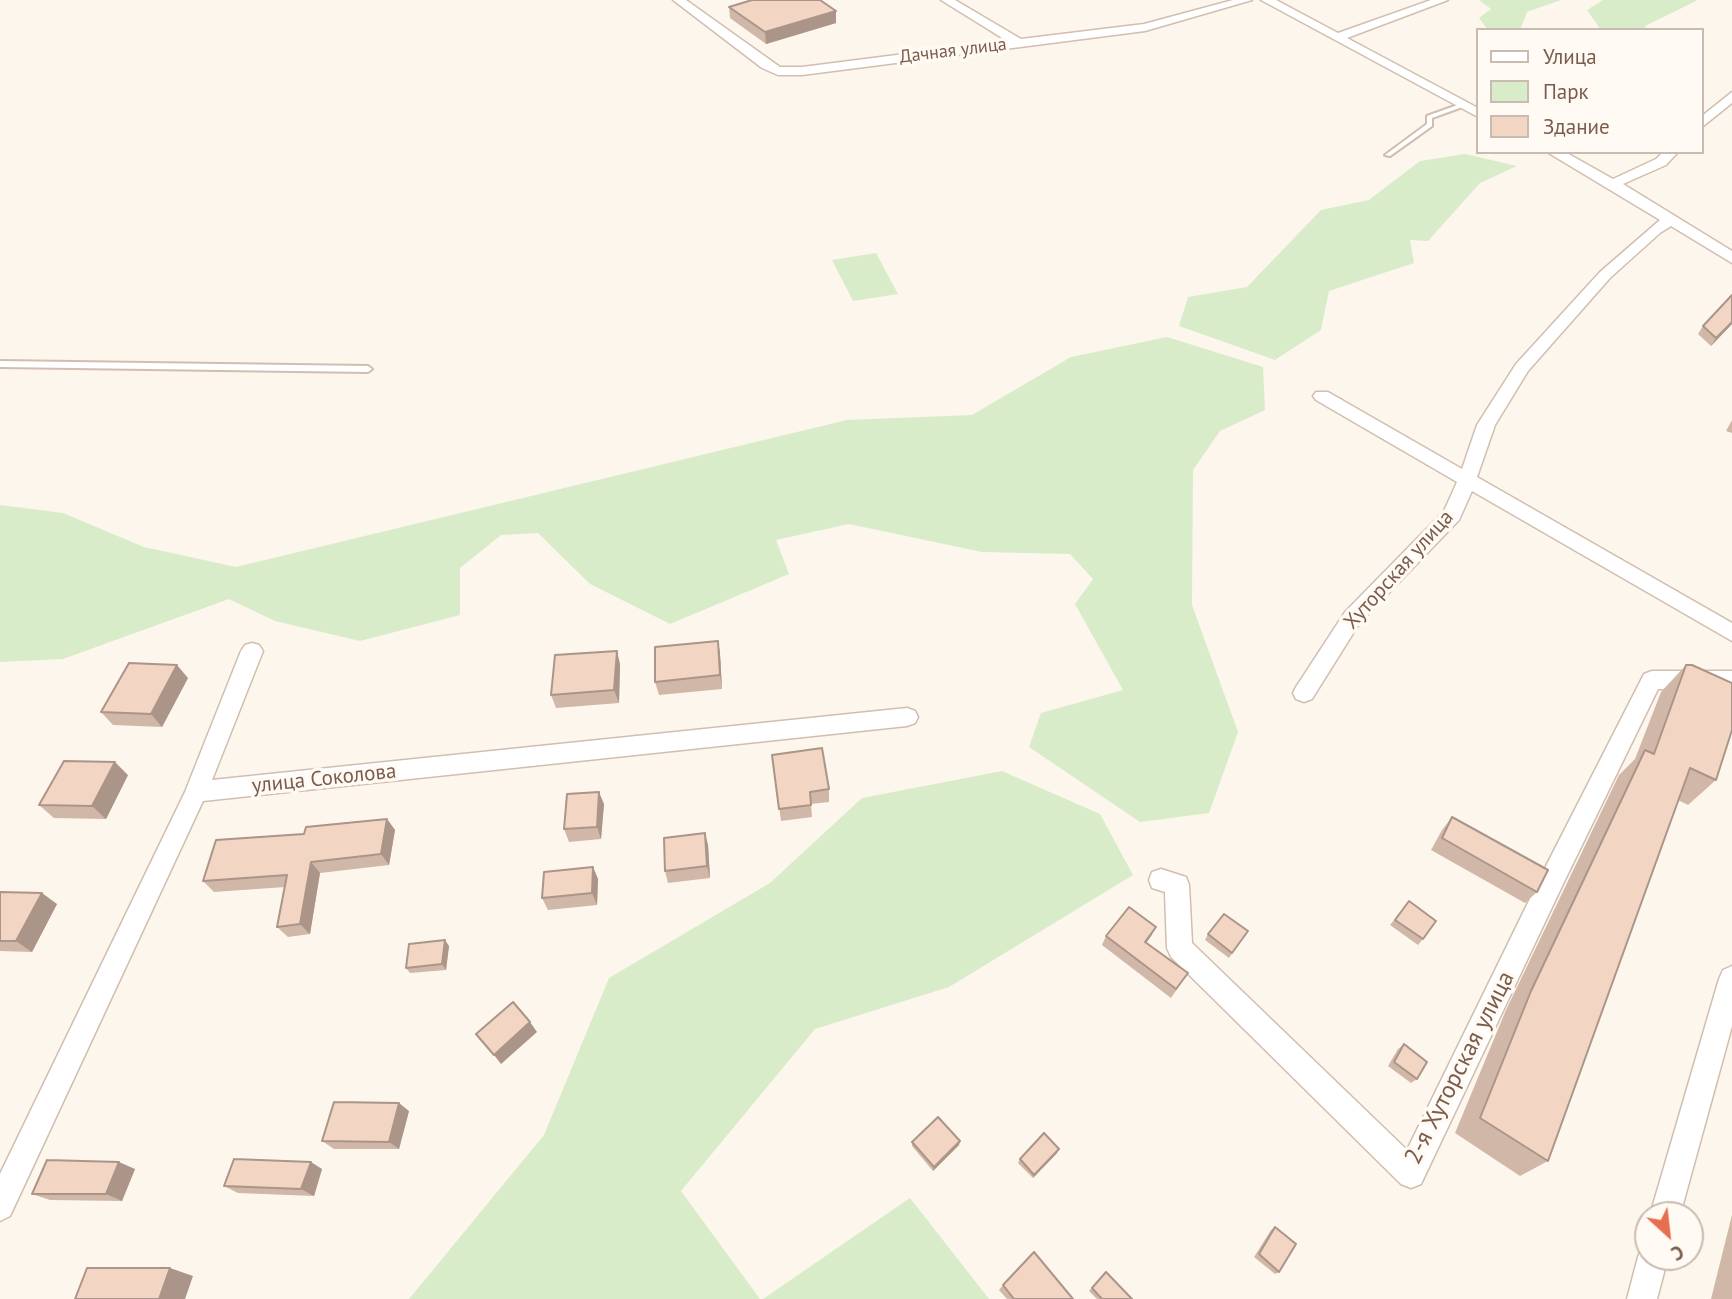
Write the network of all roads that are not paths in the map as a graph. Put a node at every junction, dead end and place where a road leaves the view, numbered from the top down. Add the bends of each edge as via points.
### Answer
1 (679, 0) edge
2 (947, 0) edge
3 (1267, 0) edge
4 (1442, 0) edge
5 (1236, 1) edge
6 (1337, 38) junction
7 (1019, 43) junction
8 (1732, 96) edge
9 (1463, 105) junction
10 (1476, 112) edge
11 (1704, 121) edge
12 (1558, 154) edge
13 (1669, 154) edge
14 (1388, 155) dead end
15 (1613, 184) junction
16 (1671, 220) junction
17 (1732, 258) edge
18 (0, 364) edge
19 (368, 369) dead end
20 (1322, 396) dead end
21 (1468, 478) junction
22 (1732, 633) edge
23 (252, 652) dead end
24 (1732, 680) edge
25 (1304, 693) dead end
26 (907, 717) dead end
27 (196, 792) junction
28 (1161, 880) dead end
29 (1732, 979) edge
30 (1669, 1201) edge
31 (0, 1206) edge
32 (1649, 1271) edge
33 (1642, 1299) edge

1 - 7 street, Дачная улица via 778,71
2 - 7 street
3 - 6 street
4 - 6 street
5 - 7 street, Дачная улица via 1144,27
6 - 9 street
8 - 11 street
9 - 10 street
9 - 14 lane via 1429,117 1430,125
12 - 15 street
13 - 15 street
15 - 16 street
16 - 17 street
16 - 21 street, Хуторская улица via 1605,275 1522,368 1486,425
18 - 19 lane
20 - 21 street
21 - 22 street
21 - 25 street, Хуторская улица via 1452,515 1352,618
23 - 27 street
24 - 28 street, 2-я Хуторская улица via 1652,680 1411,1174 1180,948 1177,885
26 - 27 street, улица Соколова
27 - 31 street
29 - 30 street
32 - 33 street

